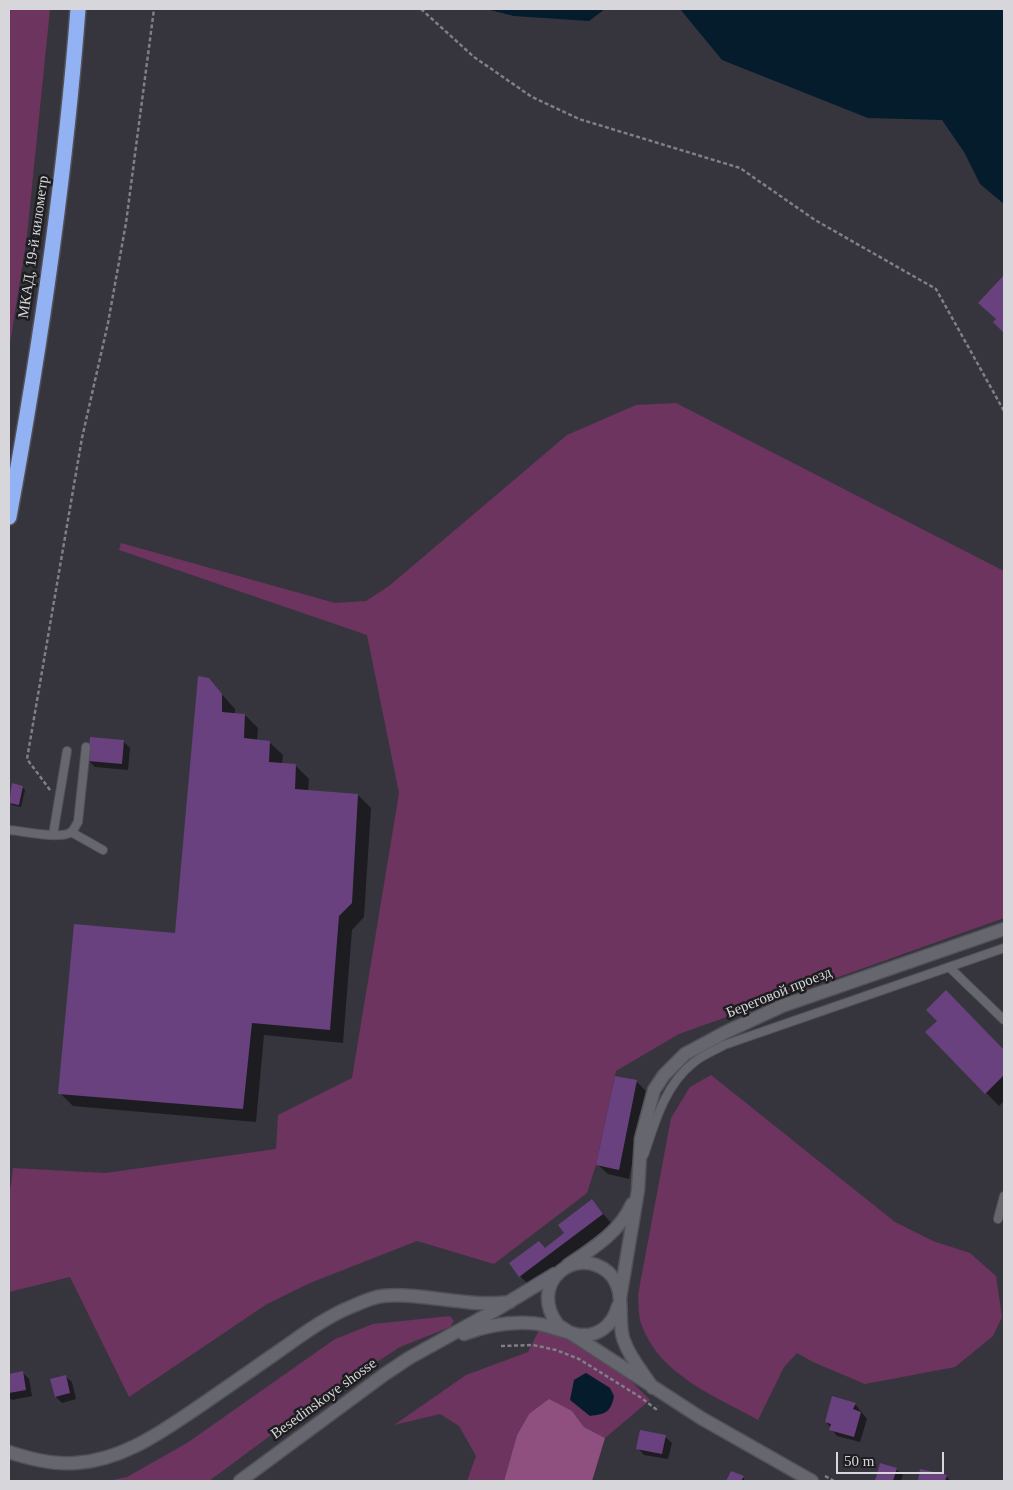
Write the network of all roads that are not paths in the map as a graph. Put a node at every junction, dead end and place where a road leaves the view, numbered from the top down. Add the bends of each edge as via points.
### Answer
1 (78, 9) edge
2 (9, 517) edge
3 (86, 747) dead end
4 (67, 751) dead end
5 (9, 830) edge
6 (71, 832) junction
7 (53, 835) junction
8 (102, 850) dead end
9 (1004, 929) edge
10 (1004, 948) edge
11 (949, 967) junction
12 (1004, 1020) edge
13 (640, 1164) junction
14 (638, 1190) junction
15 (1004, 1196) edge
16 (998, 1219) dead end
17 (566, 1267) junction
18 (620, 1298) junction
19 (510, 1302) junction
20 (565, 1331) junction
21 (431, 1347) junction
22 (653, 1388) junction
23 (9, 1452) edge
24 (268, 1461) junction
25 (240, 1481) edge
26 (246, 1481) edge
27 (812, 1481) edge

1 - 2 highway, МКАД, 19-й километр via 54,240
3 - 6 lane via 78,822
4 - 7 lane
5 - 7 lane
6 - 7 lane
6 - 8 lane
9 - 13 street, Береговой проезд via 782,1006 685,1054 654,1090 641,1139
10 - 11 lane
11 - 12 lane
11 - 13 lane via 724,1045 693,1062 671,1087
13 - 14 street, Береговой проезд
14 - 17 street via 622,1222 599,1244
14 - 18 street
15 - 16 lane
17 - 18 street via 584,1263 602,1268 615,1280
17 - 19 street, Besedinskoye shosse
17 - 20 street via 552,1281 547,1299 552,1317
18 - 20 street via 614,1317 602,1330 584,1335
18 - 22 street via 624,1338 632,1357
19 - 21 street, Besedinskoye shosse
19 - 23 street via 497,1304 381,1296 329,1318 152,1438 108,1458 74,1464 37,1461
20 - 21 street, Besedinskoye shosse via 538,1323 507,1323 472,1331
20 - 22 street
21 - 24 street, Besedinskoye shosse via 385,1374
22 - 27 street
24 - 25 street, Besedinskoye shosse
24 - 26 street

